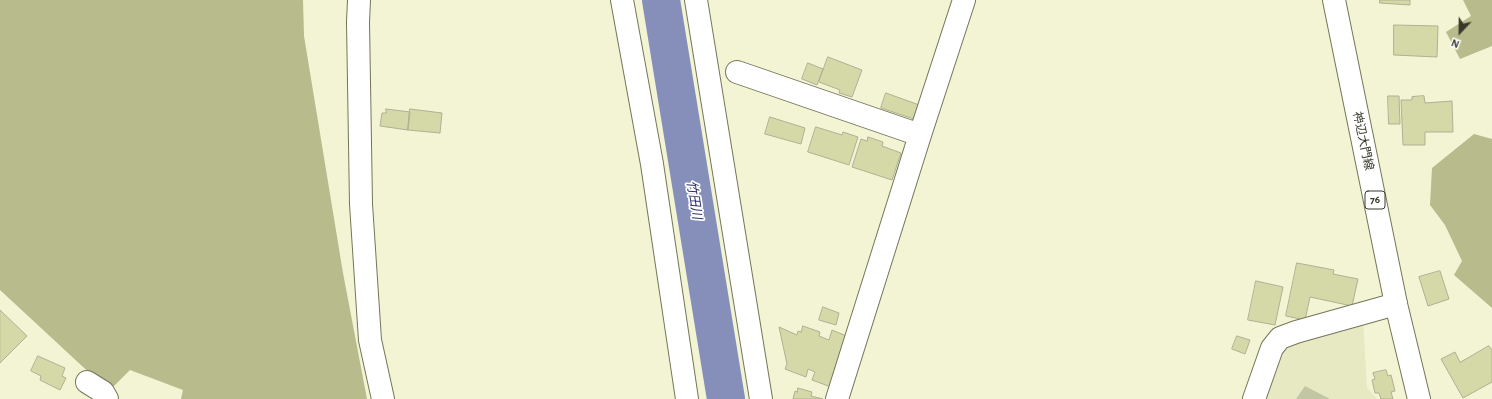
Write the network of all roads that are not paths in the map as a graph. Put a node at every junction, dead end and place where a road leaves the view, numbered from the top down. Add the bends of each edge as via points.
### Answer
1 (359, 0) edge
2 (622, 0) edge
3 (696, 0) edge
4 (964, 0) edge
5 (1334, 0) edge
6 (737, 72) dead end
7 (920, 135) junction
8 (1396, 304) junction
9 (87, 382) dead end
10 (107, 399) edge
11 (383, 399) edge
12 (687, 399) edge
13 (761, 399) edge
14 (837, 399) edge
15 (1254, 399) edge
16 (1419, 399) edge

1 - 11 street via 361,204 370,340
2 - 12 street via 652,164
3 - 13 street
4 - 7 street
5 - 8 street, 神辺大門線 / 76
6 - 7 street
7 - 14 street
8 - 15 street via 1280,338 1272,348
8 - 16 street, 神辺大門線 / 76
9 - 10 street via 103,392

